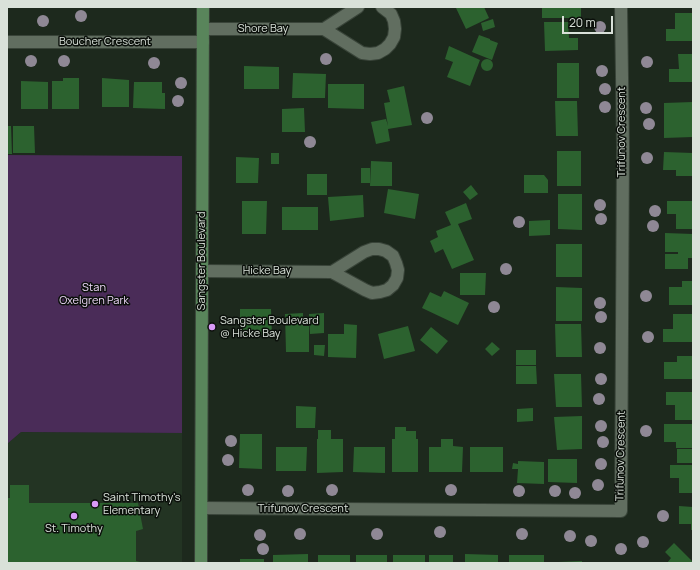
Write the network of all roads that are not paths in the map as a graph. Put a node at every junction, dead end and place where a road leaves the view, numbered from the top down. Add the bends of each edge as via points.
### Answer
1 (202, 7) edge
2 (358, 7) edge
3 (382, 7) edge
4 (621, 7) edge
5 (203, 29) junction
6 (324, 29) junction
7 (7, 42) edge
8 (203, 42) junction
9 (202, 271) junction
10 (332, 272) junction
11 (202, 508) junction
12 (202, 563) edge

1 - 5 street, Sangster Boulevard
2 - 6 street
3 - 6 street via 391,14 395,29 390,44 378,53 362,53
4 - 11 street, Trifunov Crescent via 621,511
5 - 6 street, Shore Bay
5 - 8 street, Sangster Boulevard
7 - 8 street, Boucher Crescent
8 - 9 street, Sangster Boulevard
9 - 10 street, Hicke Bay
9 - 11 street, Sangster Boulevard
10 - 10 street, Hicke Bay via 365,290 380,292 393,285 398,270 393,256 386,251 372,249
11 - 12 street, Sangster Boulevard

